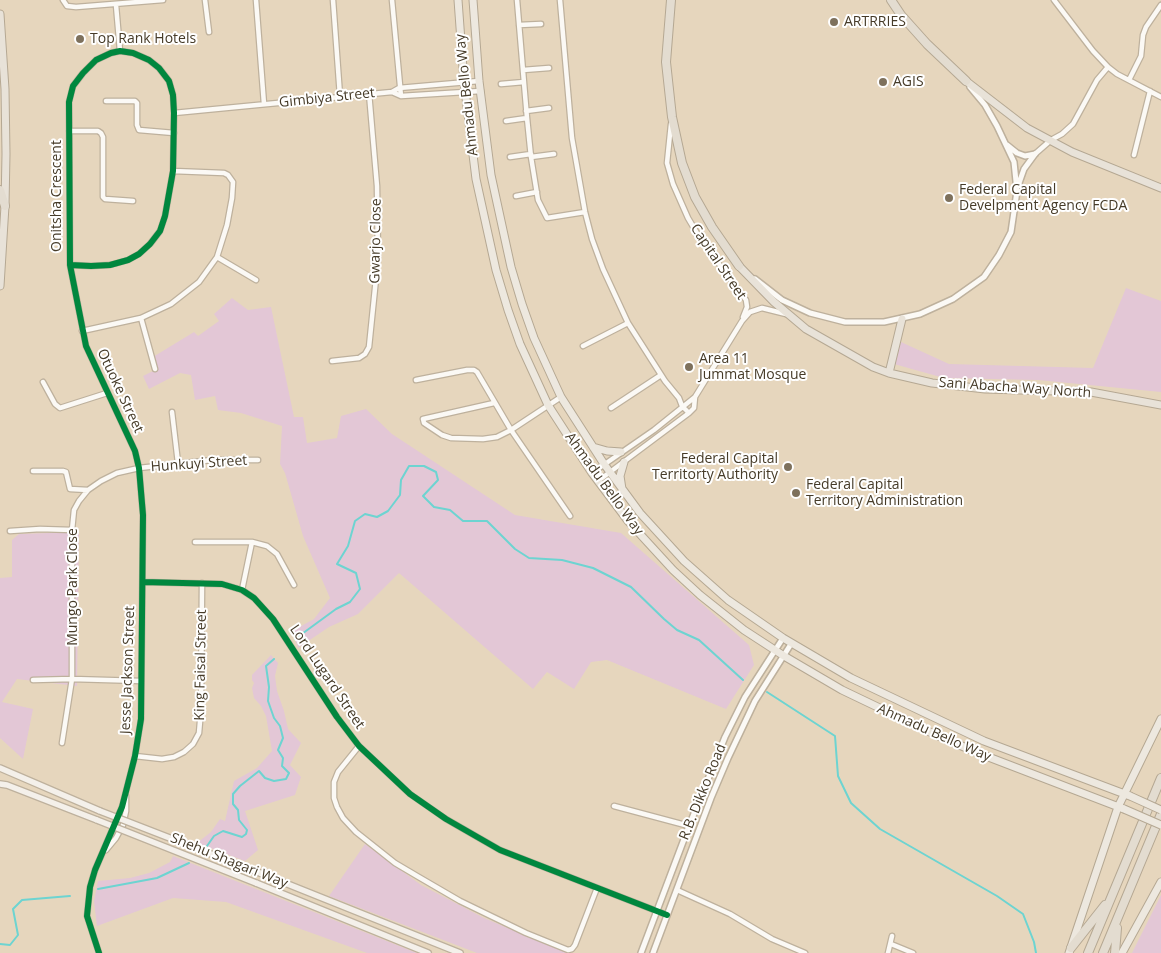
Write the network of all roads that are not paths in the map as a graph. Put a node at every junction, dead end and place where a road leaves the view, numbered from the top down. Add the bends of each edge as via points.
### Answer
1 (62, 0) edge
2 (163, 0) edge
3 (205, 0) edge
4 (256, 0) edge
5 (333, 0) edge
6 (392, 0) edge
7 (458, 0) edge
8 (473, 0) edge
9 (517, 0) edge
10 (560, 0) edge
11 (671, 0) edge
12 (891, 0) edge
13 (1054, 0) edge
14 (116, 4) junction
15 (1161, 5) edge
16 (0, 14) edge
17 (519, 24) junction
18 (541, 24) dead end
19 (209, 32) dead end
20 (120, 51) junction
21 (1108, 67) junction
22 (549, 68) dead end
23 (523, 70) junction
24 (1129, 80) junction
25 (479, 81) junction
26 (966, 81) junction
27 (464, 82) junction
28 (524, 82) junction
29 (501, 84) dead end
30 (400, 88) junction
31 (480, 91) junction
32 (1150, 91) junction
33 (392, 92) junction
34 (369, 93) junction
35 (466, 93) junction
36 (340, 96) junction
37 (401, 96) junction
38 (1161, 97) edge
39 (106, 101) dead end
40 (264, 104) junction
41 (549, 108) dead end
42 (526, 111) junction
43 (174, 112) junction
44 (672, 117) junction
45 (527, 118) junction
46 (506, 121) dead end
47 (69, 131) junction
48 (174, 134) junction
49 (1004, 140) junction
50 (1051, 140) junction
51 (554, 154) dead end
52 (1035, 154) junction
53 (1134, 155) dead end
54 (531, 156) junction
55 (510, 157) dead end
56 (173, 171) junction
57 (1161, 188) edge
58 (0, 190) edge
59 (1017, 191) junction
60 (537, 192) junction
61 (516, 196) dead end
62 (132, 202) dead end
63 (5, 206) junction
64 (585, 212) junction
65 (217, 257) junction
66 (70, 265) junction
67 (739, 266) junction
68 (256, 280) dead end
69 (0, 286) edge
70 (787, 314) junction
71 (140, 318) junction
72 (902, 319) junction
73 (742, 321) junction
74 (628, 323) junction
75 (82, 331) junction
76 (583, 346) dead end
77 (332, 361) dead end
78 (155, 369) dead end
79 (890, 373) junction
80 (661, 375) junction
81 (416, 380) dead end
82 (44, 382) dead end
83 (107, 393) junction
84 (561, 396) junction
85 (695, 397) junction
86 (679, 398) junction
87 (688, 402) junction
88 (494, 404) junction
89 (548, 404) junction
90 (1161, 405) edge
91 (682, 406) junction
92 (611, 408) dead end
93 (694, 408) junction
94 (172, 412) dead end
95 (689, 413) junction
96 (510, 430) junction
97 (593, 447) junction
98 (621, 452) junction
99 (258, 460) dead end
100 (178, 462) junction
101 (624, 462) junction
102 (604, 464) junction
103 (139, 468) junction
104 (33, 471) dead end
105 (592, 473) junction
106 (610, 473) junction
107 (598, 481) junction
108 (88, 490) junction
109 (622, 490) junction
110 (570, 516) dead end
111 (72, 530) junction
112 (10, 531) dead end
113 (195, 542) dead end
114 (252, 542) junction
115 (143, 582) junction
116 (202, 583) junction
117 (294, 585) dead end
118 (242, 590) junction
119 (783, 638) junction
120 (791, 644) junction
121 (775, 651) junction
122 (784, 656) junction
123 (72, 678) junction
124 (33, 680) dead end
125 (141, 681) junction
126 (1161, 719) edge
127 (62, 743) dead end
128 (359, 746) junction
129 (135, 756) junction
130 (0, 768) edge
131 (1161, 778) edge
132 (0, 784) edge
133 (1127, 795) junction
134 (614, 806) dead end
135 (1121, 808) junction
136 (1161, 810) edge
137 (1161, 814) edge
138 (1161, 825) edge
139 (689, 826) junction
140 (1161, 882) edge
141 (597, 888) junction
142 (677, 890) junction
143 (1112, 895) junction
144 (656, 912) junction
145 (667, 915) junction
146 (1117, 920) junction
147 (892, 936) dead end
148 (891, 944) junction
149 (1070, 951) edge
150 (99, 953) edge
151 (428, 953) edge
152 (460, 953) edge
153 (641, 953) edge
154 (653, 953) edge
155 (806, 953) edge
156 (888, 953) edge
157 (913, 953) edge
158 (1088, 953) edge
159 (1103, 953) edge
160 (1115, 953) edge
161 (1122, 953) edge

1 - 14 street via 67,6 76,7
2 - 14 street
3 - 19 street
4 - 40 street
5 - 36 street
6 - 30 street
7 - 27 main road, Ahmadu Bello Way
8 - 25 main road, Ahmadu Bello Way
9 - 17 street
10 - 64 street via 572,138
11 - 44 highway, Sani Abacha Way North via 666,62
12 - 26 highway via 927,44
13 - 21 street
14 - 20 street
15 - 24 street via 1146,27 1141,56
16 - 63 highway via 5,90
17 - 18 street
17 - 23 street
20 - 43 street, Onitsha Crescent via 149,60 165,74 173,95
20 - 47 street, Onitsha Crescent via 96,60 73,86 69,102
21 - 24 street
21 - 50 street via 1097,80 1073,124
22 - 23 street
23 - 28 street
24 - 32 street
25 - 27 street, Gimbiya Street
25 - 31 main road, Ahmadu Bello Way
26 - 49 street via 985,105
26 - 50 highway via 1027,128
27 - 30 street, Gimbiya Street
27 - 35 main road, Ahmadu Bello Way
28 - 29 street
28 - 42 street
30 - 33 street, Gimbiya Street
30 - 37 street
31 - 35 street
31 - 84 main road, Ahmadu Bello Way via 491,176 511,267 534,338
32 - 38 street
32 - 53 street
33 - 34 street, Gimbiya Street
33 - 37 street
34 - 36 street, Gimbiya Street
34 - 77 street, Gwarjo Close via 377,186 378,259 369,347 360,358
35 - 37 street
35 - 89 main road, Ahmadu Bello Way via 476,179 496,270 520,344
36 - 40 street, Gimbiya Street
39 - 48 street via 135,100 139,130
40 - 43 street, Gimbiya Street
41 - 42 street
42 - 45 street
43 - 48 street, Onitsha Crescent
44 - 67 highway, Sani Abacha Way North via 682,163 696,197
44 - 73 street, Capital Street via 667,163 673,184 701,240 746,300
45 - 46 street
45 - 54 street
47 - 62 street via 101,133 103,197
47 - 66 street, Onitsha Crescent
48 - 56 street, Onitsha Crescent
49 - 52 street via 1017,153 1025,156
49 - 59 street via 1014,162
50 - 52 street
50 - 57 highway via 1072,152
51 - 54 street
52 - 59 street via 1019,179
54 - 55 street
54 - 60 street
56 - 65 street via 224,173 233,182 227,225
56 - 66 street, Onitsha Crescent via 165,216 160,231 150,244 128,260 110,265
58 - 63 highway
59 - 72 street via 1011,232 984,277 953,299
60 - 61 street
60 - 64 street via 547,218
63 - 69 highway
64 - 74 street via 603,269
65 - 68 street
65 - 71 street via 184,296
66 - 75 street, Otuoke Street
67 - 70 highway, Sani Abacha Way North
67 - 72 street via 782,300 810,313 845,322
70 - 73 street, Capital Street via 762,308 750,312
70 - 79 highway, Sani Abacha Way North via 838,348
71 - 75 street
71 - 78 street
72 - 79 highway
73 - 85 street, Capital Street
74 - 76 street
74 - 80 street
75 - 83 street, Otuoke Street
79 - 90 highway, Sani Abacha Way North via 932,383 985,389 1091,392
80 - 86 street
80 - 92 street
81 - 88 street via 474,370
82 - 83 street via 60,408
83 - 103 street, Otuoke Street via 135,451
84 - 89 street
84 - 97 main road, Ahmadu Bello Way
85 - 87 street, Capital Street
85 - 93 street
86 - 87 street
86 - 91 street
87 - 91 street, Capital Street
87 - 93 street
88 - 96 street
88 - 96 street via 423,419 424,423 451,438 483,439 497,437
89 - 96 street
89 - 105 main road, Ahmadu Bello Way
91 - 95 street
91 - 98 street, Capital Street
93 - 95 street
94 - 100 street
95 - 101 street
96 - 110 street
97 - 98 main road
97 - 102 main road, Ahmadu Bello Way
98 - 102 street, Capital Street
99 - 100 street, Hunkuyi Street
100 - 103 street, Hunkuyi Street
101 - 106 street
101 - 109 main road via 620,476
102 - 105 street, Capital Street
102 - 106 main road, Ahmadu Bello Way
103 - 108 street, Mungo Park Close via 117,473
103 - 115 street, Jesse Jackson Street
104 - 108 street via 64,470 70,489
105 - 107 main road, Ahmadu Bello Way
106 - 107 street
106 - 109 main road, Ahmadu Bello Way
107 - 121 main road, Ahmadu Bello Way via 628,521 673,570 718,610
108 - 111 street, Mungo Park Close via 74,510
109 - 119 main road, Ahmadu Bello Way via 656,532 709,584 754,620
111 - 112 street
111 - 123 street, Mungo Park Close
113 - 114 street
114 - 117 street via 273,549
114 - 118 street
115 - 116 street, Lord Lugard Street
115 - 125 street, Jesse Jackson Street
116 - 118 street, Lord Lugard Street
116 - 129 street, King Faisal Street via 202,710 199,733 193,744 174,757
118 - 128 street, Lord Lugard Street via 273,619 336,717
119 - 120 main road, Ahmadu Bello Way
119 - 121 street, R.B. Dikko Road
120 - 122 street, R.B. Dikko Road
120 - 133 main road, Ahmadu Bello Way via 851,678 984,741
121 - 122 main road, Ahmadu Bello Way
121 - 139 street, R.B. Dikko Road via 745,697 725,737
122 - 135 main road, Ahmadu Bello Way via 842,690 934,734
122 - 142 street, R.B. Dikko Road via 755,701 732,750
123 - 124 street
123 - 125 street
123 - 127 street, Mungo Park Close
125 - 129 street, Jesse Jackson Street via 141,719
126 - 133 main road
128 - 141 street, Lord Lugard Street via 410,794 471,835 500,850
128 - 141 street via 334,782 337,807 356,832 417,876 460,901 568,950 575,945
129 - 150 street, Jesse Jackson Street via 126,787 126,811 122,825 95,870 87,903 87,916
130 - 152 main road, Shehu Shagari Way, bridge
131 - 143 highway
132 - 151 main road, Shehu Shagari Way, bridge
133 - 135 main road
133 - 136 main road, Ahmadu Bello Way, bridge
134 - 139 street
135 - 138 main road, Ahmadu Bello Way, bridge
135 - 149 main road
137 - 146 highway
139 - 144 street, R.B. Dikko Road
140 - 161 main road
141 - 144 street, Lord Lugard Street
142 - 145 street, R.B. Dikko Road
142 - 155 street
143 - 149 highway
143 - 158 highway
144 - 145 street, Lord Lugard Street
144 - 153 street, R.B. Dikko Road
145 - 154 street, R.B. Dikko Road
146 - 159 highway
146 - 160 highway
147 - 148 street
148 - 156 street
148 - 157 street

